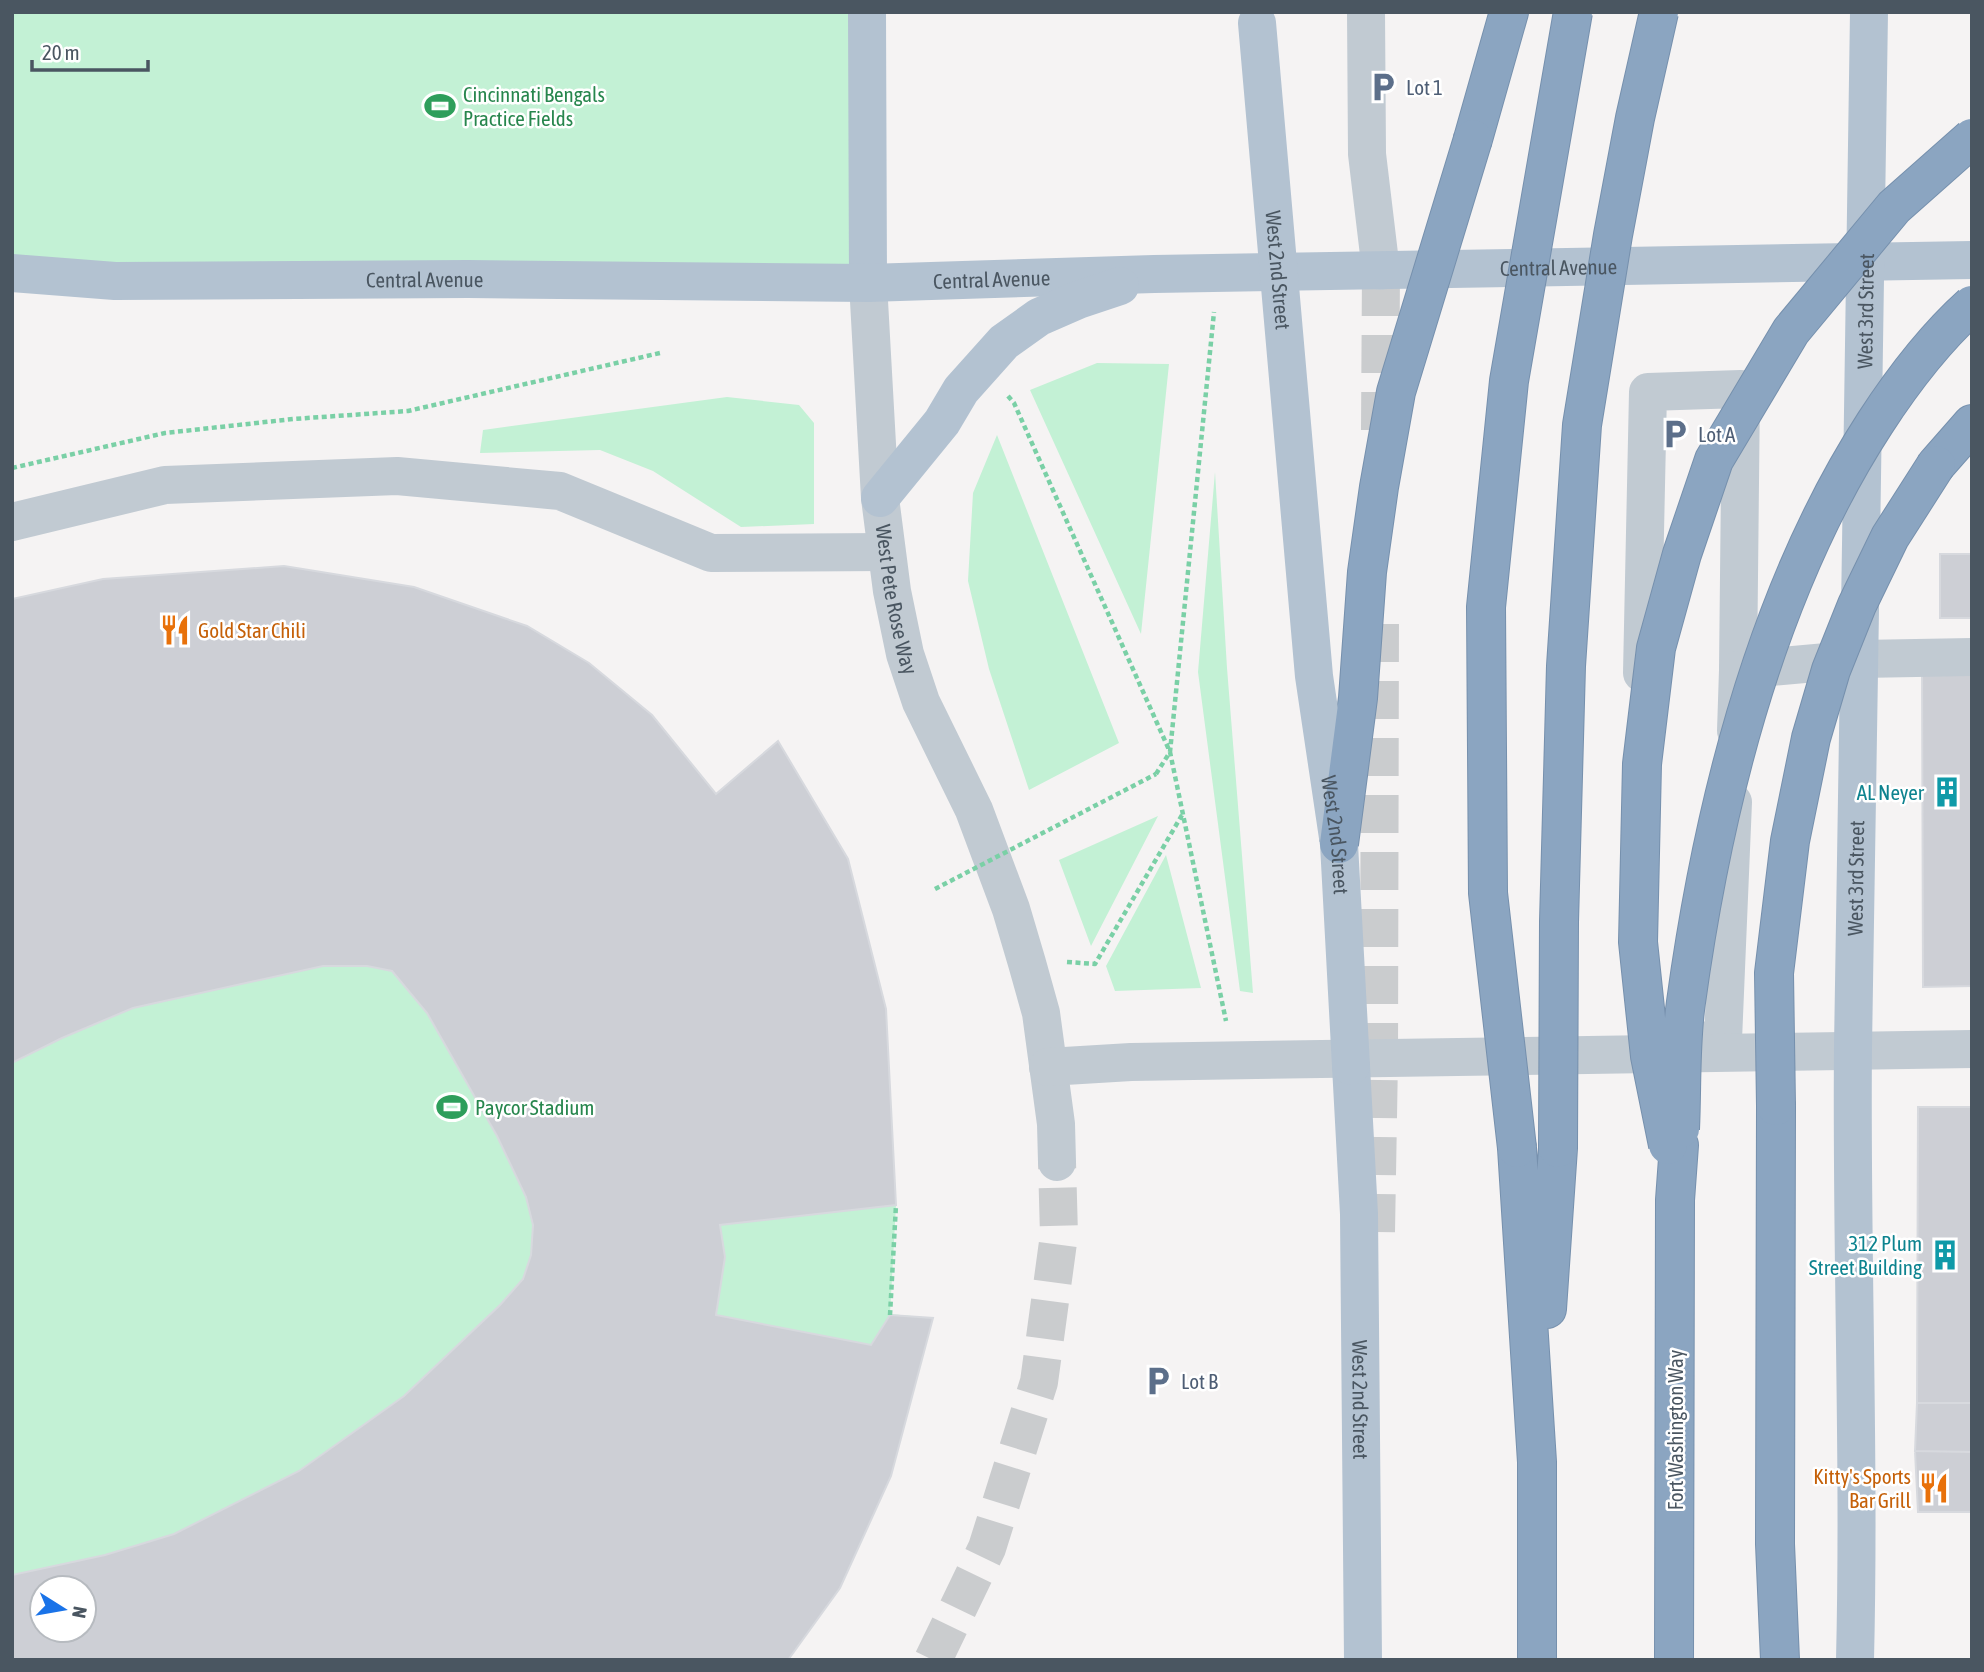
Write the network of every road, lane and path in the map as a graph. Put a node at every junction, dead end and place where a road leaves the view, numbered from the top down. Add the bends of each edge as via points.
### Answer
1 (867, 12) edge
2 (1366, 12) edge
3 (1509, 12) edge
4 (1573, 12) edge
5 (1659, 12) edge
6 (1869, 12) edge
7 (1257, 16) edge
8 (1972, 138) edge
9 (1867, 260) junction
10 (1972, 260) edge
11 (1381, 271) junction
12 (12, 273) edge
13 (1218, 273) junction
14 (1154, 274) junction
15 (868, 283) junction
16 (1972, 305) edge
17 (660, 353) dead end
18 (1006, 394) dead end
19 (1972, 424) edge
20 (12, 468) edge
21 (880, 498) junction
22 (12, 522) edge
23 (886, 552) junction
24 (1972, 657) edge
25 (1860, 659) junction
26 (1738, 670) junction
27 (1170, 752) junction
28 (1183, 815) junction
29 (1339, 844) junction
30 (935, 889) dead end
31 (1027, 963) junction
32 (1972, 1049) edge
33 (1853, 1050) junction
34 (1236, 1061) junction
35 (1048, 1067) junction
36 (1674, 1145) junction
37 (1057, 1162) tunnel mouth
38 (896, 1205) dead end
39 (890, 1315) dead end
40 (1537, 1462) junction
41 (1363, 1660) edge
42 (1537, 1660) edge
43 (1674, 1660) edge
44 (1780, 1660) edge
45 (1855, 1660) edge

1 - 15 main road, West Pete Rose Way
2 - 11 street via 1367,155
3 - 29 highway, bridge via 1396,393 1367,572 1358,698
4 - 40 highway, bridge via 1508,381 1486,607 1488,893 1517,1148
5 - 40 highway, bridge via 1618,209 1582,425 1566,666 1558,1148
6 - 9 main road, West 3rd Street
7 - 29 main road, West 2nd Street, bridge via 1314,676
8 - 36 highway, bridge via 1894,207 1791,331 1714,460 1682,554 1656,648 1642,764 1638,942 1650,1056
9 - 10 main road, Central Avenue
9 - 11 main road, Central Avenue
9 - 25 main road, West 3rd Street
11 - 13 main road, Central Avenue
12 - 15 main road, Central Avenue via 115,281
13 - 14 main road, Central Avenue
13 - 27 path
14 - 15 main road, Central Avenue
14 - 21 main road via 1039,317 1004,342 961,390 942,422
15 - 21 street, West Pete Rose Way
16 - 36 highway, bridge via 1909,371 1853,457 1811,540 1770,642 1733,758 1710,858 1685,1005
17 - 20 path via 408,411 165,433
18 - 27 path via 1014,403
19 - 44 highway, bridge via 1936,466 1890,537 1857,605 1830,670 1790,841 1774,972 1775,1544
21 - 23 street, West Pete Rose Way
22 - 23 street via 165,485 397,476 560,491 711,553
23 - 31 street, West Pete Rose Way via 905,654 917,690 974,810
24 - 25 street
25 - 26 street
25 - 33 main road, West 3rd Street
26 - 26 street via 1741,389 1648,392 1634,1042 1723,1040
27 - 28 path
27 - 30 path, bridge via 1156,774
28 - 31 path via 1095,964
28 - 34 path
29 - 41 main road, West 2nd Street, bridge via 1359,1214
31 - 35 street, West Pete Rose Way via 1041,1013
32 - 33 street
33 - 34 street
33 - 45 main road, West 3rd Street
34 - 35 street
35 - 37 street, West Pete Rose Way
36 - 43 highway, Fort Washington Way
38 - 39 path
40 - 42 highway

